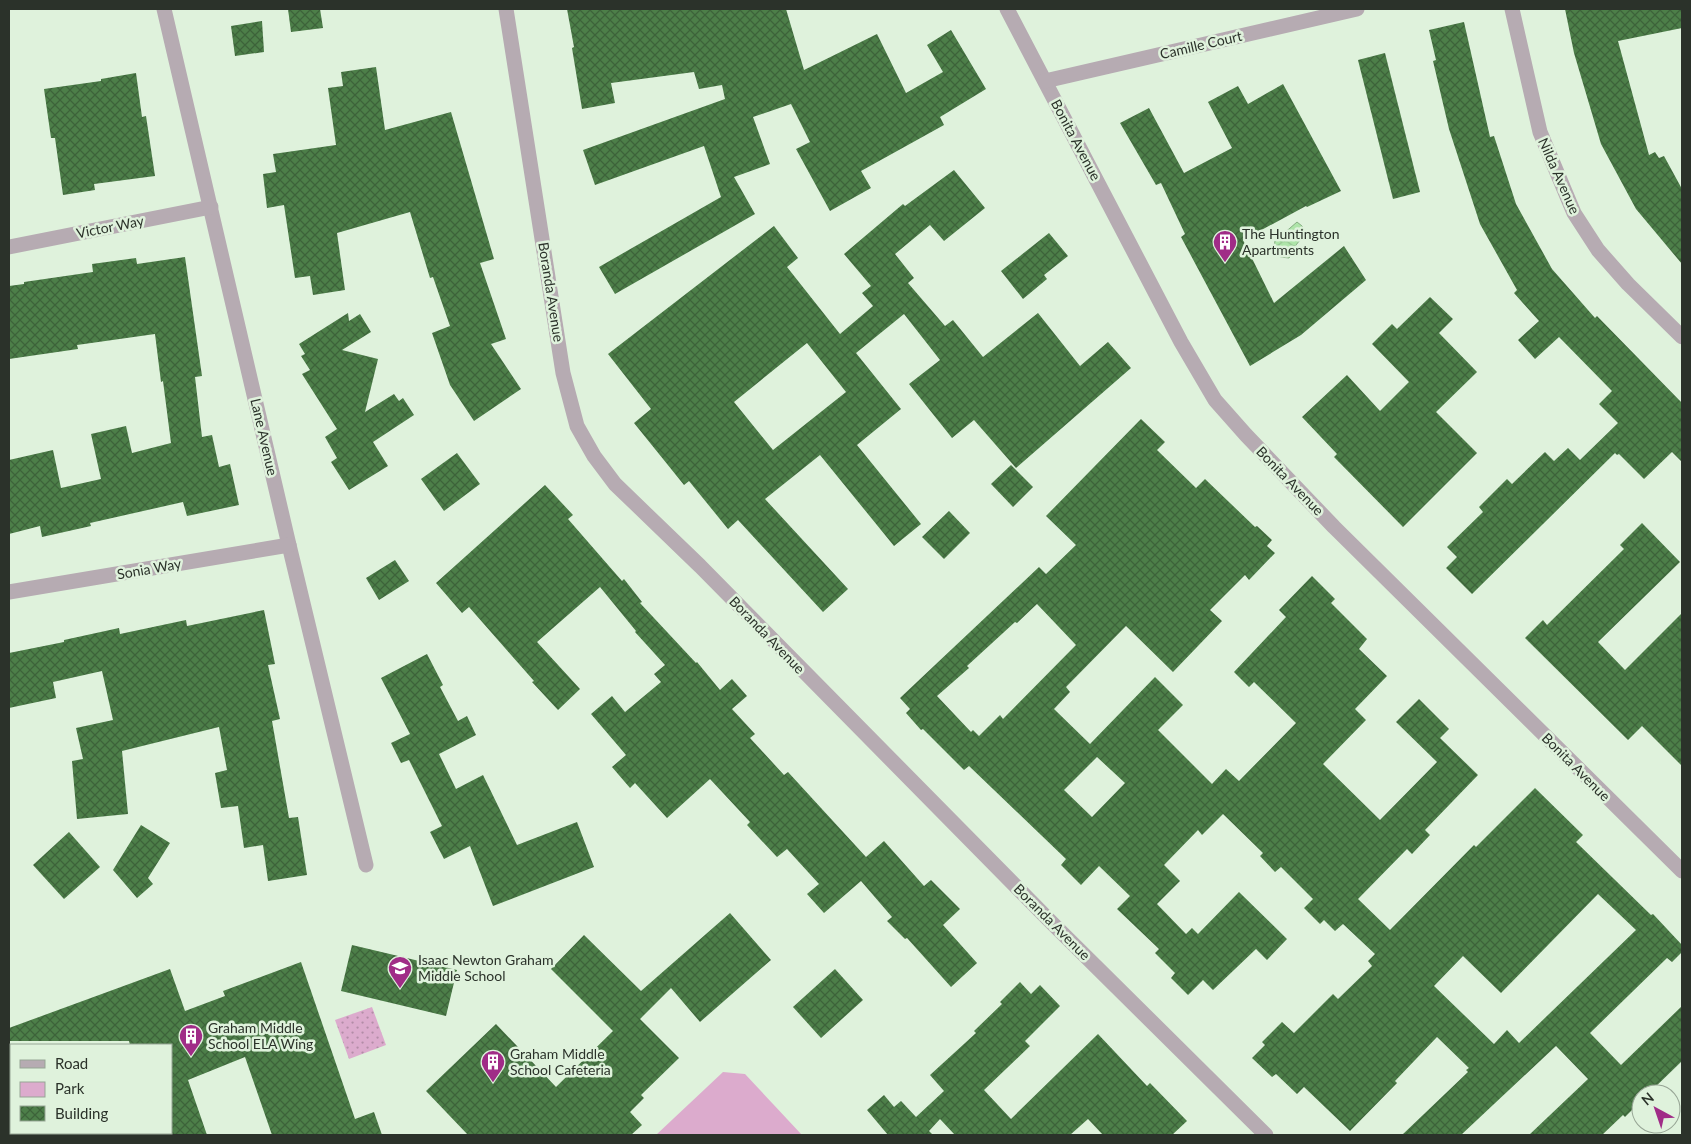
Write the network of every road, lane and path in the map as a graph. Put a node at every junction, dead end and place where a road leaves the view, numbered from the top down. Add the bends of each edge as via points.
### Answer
1 (164, 9) edge
2 (506, 9) edge
3 (1007, 9) edge
4 (1356, 9) edge
5 (1512, 9) edge
6 (1045, 81) junction
7 (211, 206) junction
8 (9, 246) edge
9 (1682, 337) edge
10 (289, 545) junction
11 (9, 592) edge
12 (366, 865) dead end
13 (1682, 872) edge
14 (1266, 1135) edge

1 - 7 street, Lane Avenue
2 - 14 street, Boranda Avenue via 563,373 577,426 594,456 614,484 700,566
3 - 6 street, Bonita Avenue
4 - 6 street, Camille Court
5 - 9 street, Nilda Avenue via 1540,132 1574,213 1598,250
6 - 13 street, Bonita Avenue via 1180,342 1215,400 1334,527
7 - 8 street, Victor Way
7 - 10 street, Lane Avenue
10 - 11 street, Sonia Way
10 - 12 street, Lane Avenue

